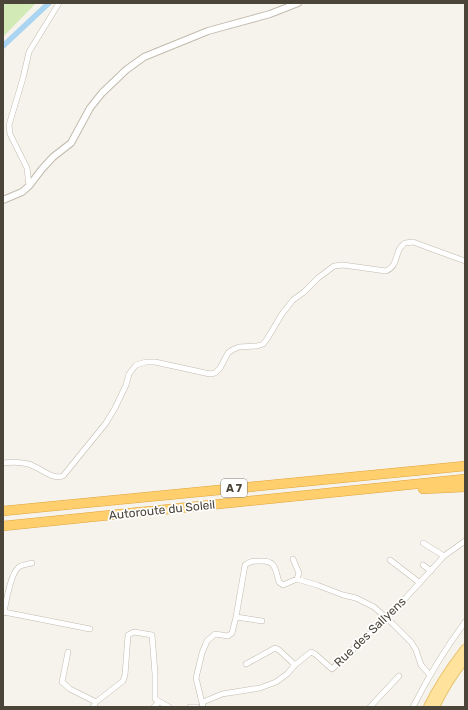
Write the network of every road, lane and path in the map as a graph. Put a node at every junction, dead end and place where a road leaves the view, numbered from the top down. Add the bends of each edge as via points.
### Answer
1 (59, 3) edge
2 (298, 3) edge
3 (29, 186) junction
4 (3, 200) edge
5 (465, 261) edge
6 (3, 463) edge
7 (465, 466) edge
8 (465, 479) edge
9 (465, 487) edge
10 (330, 493) junction
11 (3, 511) edge
12 (3, 526) edge
13 (465, 541) edge
14 (423, 543) dead end
15 (444, 556) junction
16 (293, 559) dead end
17 (390, 560) dead end
18 (32, 563) dead end
19 (423, 565) dead end
20 (430, 571) junction
21 (297, 579) junction
22 (420, 583) junction
23 (3, 612) edge
24 (236, 617) junction
25 (386, 618) junction
26 (262, 621) dead end
27 (465, 622) edge
28 (90, 629) dead end
29 (465, 649) edge
30 (68, 652) dead end
31 (465, 659) edge
32 (246, 664) dead end
33 (295, 665) junction
34 (430, 675) junction
35 (399, 676) dead end
36 (96, 702) junction
37 (159, 702) junction
38 (202, 704) edge
39 (93, 707) edge
40 (154, 707) edge
41 (169, 707) edge
42 (190, 707) edge
43 (197, 707) edge
44 (370, 707) edge
45 (413, 707) edge
46 (428, 707) edge
47 (435, 707) edge

1 - 3 street via 29,52 9,125 10,134 27,168
2 - 3 street via 270,14 208,30 144,58 126,70 90,108 71,143 53,157
3 - 4 street
5 - 6 street via 413,242 405,242 393,266 386,271 334,266 293,300 263,344 238,347 228,352 215,373 155,362 136,365 129,374 106,423 64,476 53,475 29,464
7 - 11 highway, Autoroute du Soleil / A 7
8 - 10 highway, Autoroute du Soleil / A 7
9 - 10 highway
10 - 12 highway, Autoroute du Soleil / A 7
13 - 15 street, Rue des Sallyens
14 - 15 street
15 - 20 street, Rue des Sallyens
16 - 21 street via 299,573
17 - 22 street
18 - 23 street via 20,566 15,572
19 - 20 street
20 - 22 street, Rue des Sallyens
21 - 24 street via 284,585 279,582 274,565 268,561 251,561 245,565
21 - 25 street via 356,598 374,607
22 - 25 street, Rue des Sallyens
23 - 28 street
24 - 26 street
24 - 38 street via 232,633 228,636 214,634 207,641 202,653 196,678
25 - 33 street, Rue des Sallyens via 332,669 312,652
25 - 34 street via 411,642 421,664
27 - 34 street
29 - 46 main road via 449,670
30 - 36 street via 62,682
31 - 47 main road
32 - 33 street via 275,648
33 - 38 street, Rue des Sallyens via 276,682 260,688 222,694
34 - 45 street
35 - 44 street
36 - 37 street via 123,681 128,635 134,632 152,635 155,699
36 - 39 street
37 - 40 street
37 - 41 street
42 - 43 street

